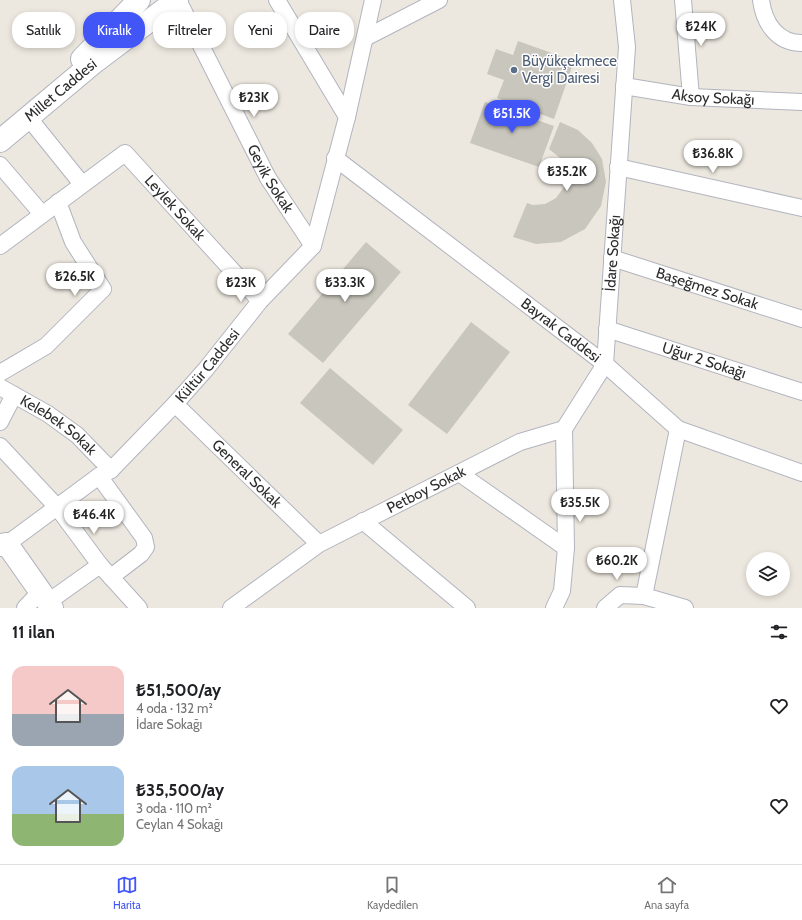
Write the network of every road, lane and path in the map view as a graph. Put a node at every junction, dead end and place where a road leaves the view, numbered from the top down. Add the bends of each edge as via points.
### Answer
1 (139, 0) edge
2 (178, 0) edge
3 (277, 0) edge
4 (373, 0) edge
5 (439, 0) edge
6 (622, 0) edge
7 (683, 0) edge
8 (761, 0) edge
9 (365, 38) junction
10 (802, 43) edge
11 (624, 86) junction
12 (690, 97) junction
13 (802, 102) edge
14 (30, 116) junction
15 (347, 117) junction
16 (0, 141) edge
17 (335, 158) junction
18 (0, 165) edge
19 (618, 167) junction
20 (82, 184) junction
21 (50, 208) junction
22 (802, 208) edge
23 (0, 246) edge
24 (314, 246) junction
25 (612, 258) junction
26 (260, 301) junction
27 (802, 319) edge
28 (607, 329) junction
29 (605, 364) junction
30 (0, 373) edge
31 (0, 387) edge
32 (802, 392) edge
33 (14, 395) junction
34 (175, 404) junction
35 (0, 422) edge
36 (564, 429) junction
37 (678, 429) junction
38 (0, 446) edge
39 (105, 473) junction
40 (459, 473) junction
41 (802, 473) edge
42 (57, 507) junction
43 (363, 521) junction
44 (3, 544) edge
45 (318, 544) junction
46 (566, 548) junction
47 (100, 565) junction
48 (111, 577) junction
49 (644, 596) junction
50 (47, 600) edge
51 (25, 608) edge
52 (139, 608) edge
53 (231, 608) edge
54 (467, 608) edge
55 (554, 608) edge
56 (605, 608) edge
57 (685, 608) edge

1 - 14 main road, Millet Caddesi
2 - 14 main road, Millet Caddesi via 92,64
2 - 24 street, Geyik Sokak via 268,178
3 - 15 street
4 - 9 street
5 - 9 street
6 - 11 street, İdare Sokağı via 627,47
7 - 12 street
8 - 10 street via 772,31 790,43
9 - 15 street
11 - 12 street, Aksoy Sokağı
11 - 19 street, İdare Sokağı
12 - 13 street, Aksoy Sokağı
14 - 16 main road
14 - 20 street
15 - 17 street
17 - 24 street
17 - 29 street, Bayrak Caddesi
18 - 21 street
19 - 22 street
19 - 25 street, İdare Sokağı
20 - 21 street
20 - 26 street, Leylek Sokak via 125,153
21 - 23 street
21 - 30 street via 103,289 46,346
24 - 26 street, Kültür Caddesi
25 - 27 street, Başeğmez Sokak
25 - 28 street, İdare Sokağı
26 - 34 street, Kültür Caddesi
28 - 29 street, İdare Sokağı
28 - 32 street, Uğur 2 Sokağı
29 - 36 street
29 - 37 street, Bayrak Caddesi
31 - 33 street, Kelebek Sokak
33 - 35 street
33 - 39 street, Kelebek Sokak via 48,414 77,435
34 - 39 street, Kültür Caddesi
34 - 45 street, General Sokak
36 - 40 street, Petboy Sokak via 520,442
36 - 46 street
37 - 41 street, Bayrak Caddesi
37 - 49 street
38 - 42 street
39 - 42 street, Kültür Caddesi
39 - 48 street, Kelebek Sokak via 144,538 146,547 141,554
40 - 43 street, Petboy Sokak
40 - 46 street
42 - 44 street, Kültür Caddesi
42 - 47 street
43 - 45 street, Petboy Sokak
43 - 54 street
44 - 50 main road
45 - 53 street, Petboy Sokak
46 - 55 street via 562,592
47 - 48 street
47 - 50 street
48 - 52 street
49 - 56 street via 620,595
49 - 57 street
50 - 51 street

